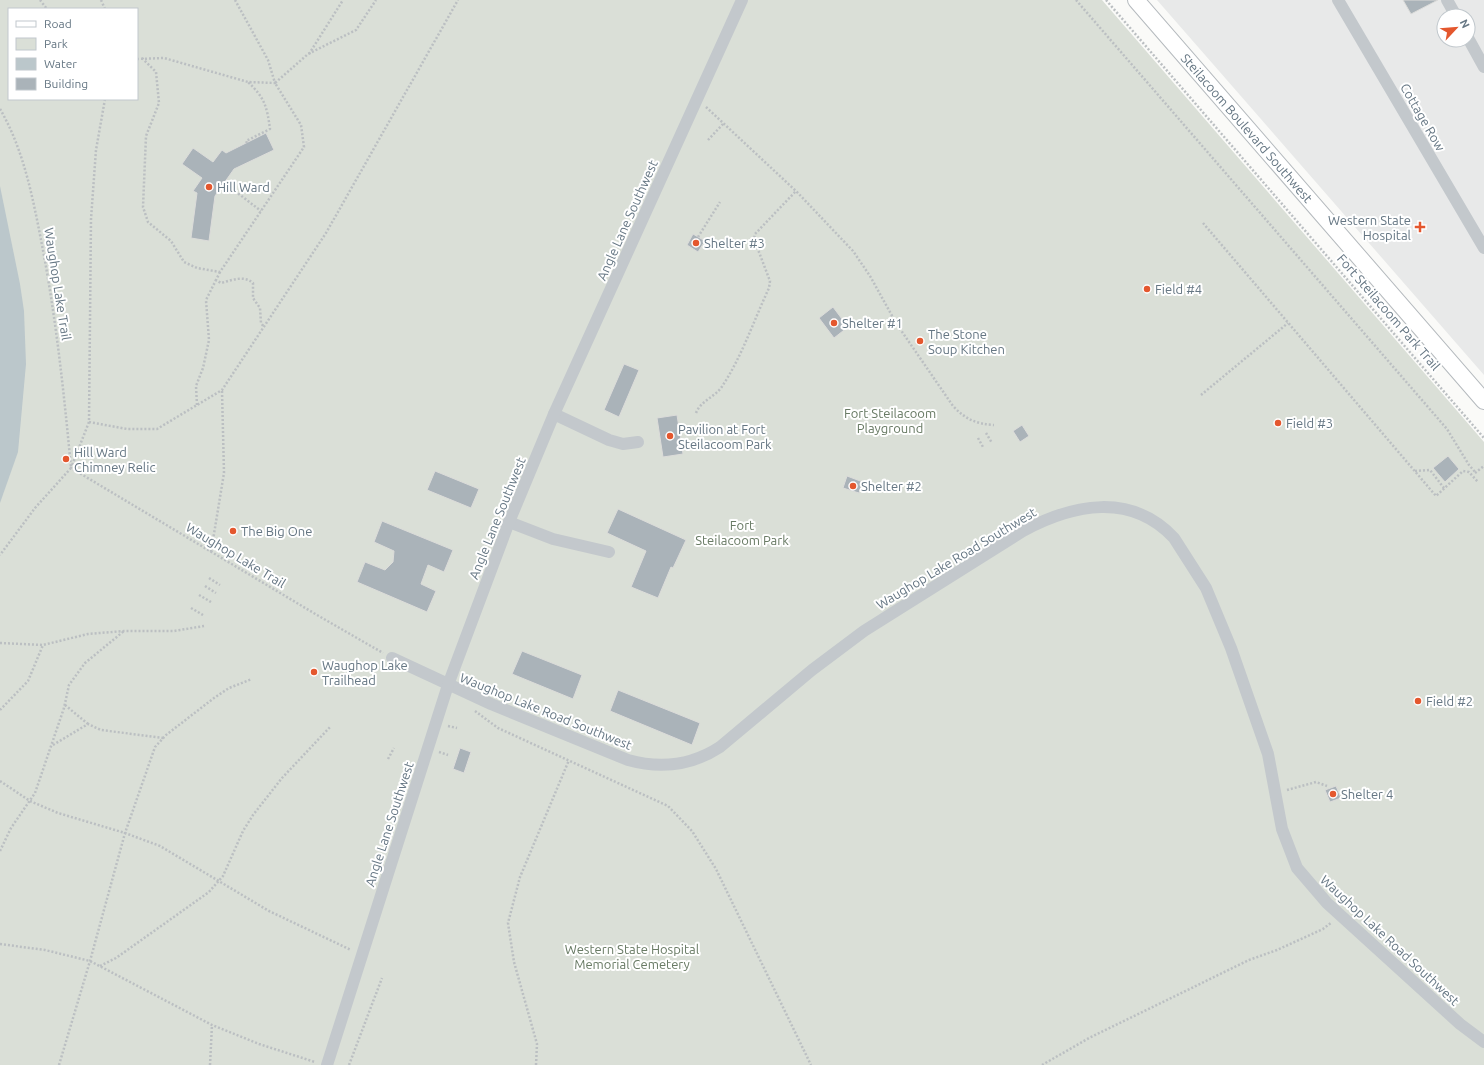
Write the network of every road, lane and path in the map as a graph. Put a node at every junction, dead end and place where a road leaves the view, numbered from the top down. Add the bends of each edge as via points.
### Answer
1 (40, 0) edge
2 (235, 0) edge
3 (344, 0) edge
4 (376, 0) edge
5 (458, 0) edge
6 (742, 0) edge
7 (1076, 0) edge
8 (1106, 0) edge
9 (1136, 0) edge
10 (1338, 0) edge
11 (46, 8) edge
12 (1474, 48) edge
13 (308, 54) junction
14 (142, 58) junction
15 (138, 59) edge
16 (1484, 67) edge
17 (248, 82) junction
18 (275, 83) junction
19 (698, 95) junction
20 (105, 100) edge
21 (0, 109) edge
22 (723, 124) junction
23 (708, 140) dead end
24 (247, 143) dead end
25 (234, 191) dead end
26 (796, 191) junction
27 (720, 202) dead end
28 (261, 211) junction
29 (1203, 223) dead end
30 (698, 237) dead end
31 (1484, 248) edge
32 (220, 272) junction
33 (216, 280) junction
34 (1288, 323) junction
35 (264, 327) junction
36 (222, 390) junction
37 (1201, 395) dead end
38 (1484, 401) edge
39 (197, 405) junction
40 (696, 413) dead end
41 (554, 414) junction
42 (89, 422) junction
43 (994, 425) dead end
44 (986, 433) dead end
45 (978, 438) dead end
46 (1484, 438) edge
47 (638, 442) dead end
48 (992, 443) dead end
49 (983, 448) dead end
50 (1484, 466) edge
51 (71, 468) junction
52 (1415, 471) junction
53 (1476, 473) junction
54 (1473, 476) junction
55 (1478, 482) dead end
56 (1444, 488) junction
57 (509, 522) junction
58 (211, 552) junction
59 (609, 552) dead end
60 (0, 555) edge
61 (209, 578) dead end
62 (220, 585) dead end
63 (205, 586) dead end
64 (216, 593) dead end
65 (199, 595) dead end
66 (211, 602) dead end
67 (191, 608) dead end
68 (203, 615) dead end
69 (204, 626) dead end
70 (124, 631) junction
71 (0, 643) edge
72 (43, 645) junction
73 (392, 658) joint
74 (252, 679) dead end
75 (448, 685) junction
76 (65, 704) junction
77 (470, 707) dead end
78 (0, 710) edge
79 (88, 724) junction
80 (331, 726) dead end
81 (164, 738) junction
82 (52, 745) junction
83 (394, 748) dead end
84 (388, 759) dead end
85 (569, 760) junction
86 (0, 781) edge
87 (1327, 786) dead end
88 (1284, 791) dead end
89 (30, 801) junction
90 (125, 833) junction
91 (0, 851) edge
92 (219, 881) junction
93 (1339, 914) junction
94 (0, 944) edge
95 (362, 955) junction
96 (90, 961) junction
97 (100, 966) junction
98 (382, 978) dead end
99 (212, 1025) junction
100 (1484, 1042) edge
101 (323, 1064) edge
102 (59, 1065) edge
103 (210, 1065) edge
104 (348, 1065) edge
105 (536, 1065) edge
106 (811, 1065) edge
107 (1042, 1065) edge

1 - 11 path
2 - 18 path via 268,60
3 - 13 path
4 - 13 path via 356,30
5 - 35 path via 326,233
6 - 19 street, Angle Lane Southwest
7 - 53 path via 1447,429
8 - 46 path, Fort Steilacoom Park Trail
9 - 38 main road, Steilacoom Boulevard Southwest
10 - 31 street, Cottage Row
12 - 16 street
13 - 18 path
14 - 15 path
14 - 17 path via 164,58
14 - 32 path via 156,72 159,103 146,136 143,206 148,222 170,241 184,262 197,268
17 - 18 path
17 - 24 path via 266,104 270,129 246,141
18 - 28 path via 301,125 304,147
19 - 22 path
19 - 41 street, Angle Lane Southwest
20 - 42 path via 96,150 91,219
21 - 51 path, Waughop Lake Trail via 21,157 33,198 53,302
22 - 23 path
22 - 26 path
25 - 28 path
26 - 40 path via 755,234 754,239 770,281 769,288 732,371 722,387 699,405
26 - 43 path via 853,251 896,323 962,417
27 - 30 path
28 - 32 path
29 - 34 path
32 - 33 path
33 - 35 path via 221,283 238,278 254,282 253,298 260,308
33 - 39 path via 206,300 209,340 196,386
34 - 37 path
34 - 52 path
35 - 36 path
36 - 39 path
36 - 58 path via 224,473
39 - 42 path via 157,429 127,429
41 - 47 street via 610,440 623,444
41 - 57 street, Angle Lane Southwest
42 - 51 path
44 - 48 path
45 - 49 path
50 - 53 path
51 - 58 path, Waughop Lake Trail
51 - 60 path via 35,508
52 - 56 path via 1430,470
52 - 56 path via 1436,496
53 - 54 path
54 - 55 path
54 - 56 path via 1463,471
57 - 59 street via 552,539
57 - 75 street, Angle Lane Southwest
58 - 73 path, Waughop Lake Trail
61 - 62 path
63 - 64 path
65 - 66 path
67 - 68 path
69 - 70 path via 174,631
70 - 72 path via 88,634
70 - 76 path via 85,663 69,685
71 - 72 path
72 - 78 path via 28,681
73 - 75 street, Waughop Lake Road Southwest
74 - 81 path via 224,691
75 - 93 street, Waughop Lake Road Southwest via 628,760 660,766 685,763 720,747 812,670 864,631 1023,531 1044,520 1076,510 1100,506 1124,510 1150,519 1168,532 1206,588 1231,648 1268,754 1288,849 1297,868
75 - 95 street, Angle Lane Southwest
76 - 79 path
76 - 82 path
77 - 85 path via 498,728
79 - 81 path via 101,730
79 - 82 path
80 - 92 path via 282,778 253,815
81 - 90 path via 155,748
82 - 89 path
83 - 84 path
85 - 105 path via 520,877 508,923 514,962 537,1044
85 - 106 path via 668,806 692,831 716,869
86 - 89 path
87 - 88 path via 1316,782
89 - 90 path via 58,813
89 - 91 path via 11,828
90 - 92 path via 160,846
90 - 96 path
92 - 95 path via 269,911
92 - 97 path via 209,892 116,958
93 - 100 street, Waughop Lake Road Southwest via 1460,1024
93 - 107 path via 1323,929 1248,960 1089,1038
94 - 96 path via 45,950
95 - 101 street, Angle Lane Southwest
96 - 97 path
96 - 102 path
97 - 99 path
98 - 104 path
99 - 101 path via 259,1044
99 - 103 path

